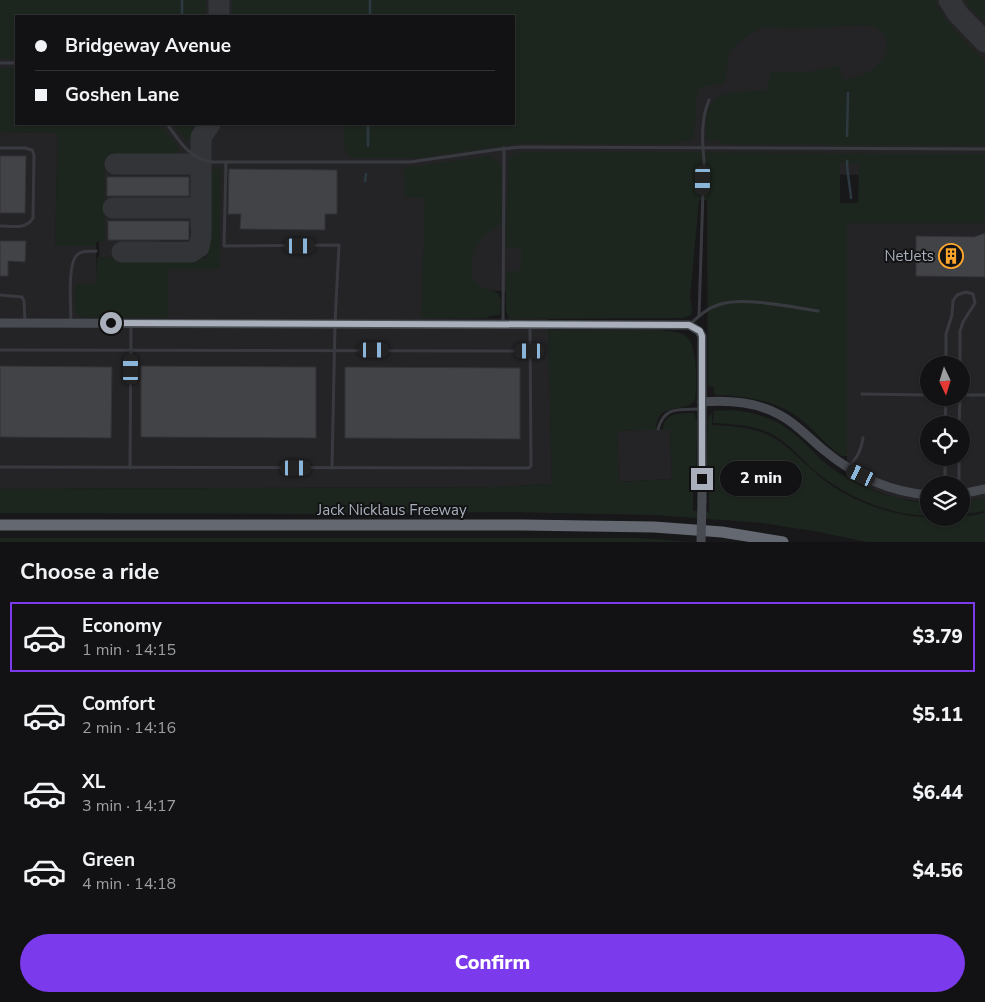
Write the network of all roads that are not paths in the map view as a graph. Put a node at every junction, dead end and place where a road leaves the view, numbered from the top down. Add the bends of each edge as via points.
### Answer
1 (0, 63) edge
2 (15, 63) edge
3 (709, 100) dead end
4 (168, 125) edge
5 (0, 148) edge
6 (504, 148) junction
7 (703, 148) junction
8 (985, 149) edge
9 (226, 162) junction
10 (0, 226) edge
11 (96, 251) dead end
12 (0, 295) edge
13 (818, 310) dead end
14 (700, 316) junction
15 (0, 323) edge
16 (25, 323) junction
17 (71, 323) junction
18 (131, 323) junction
19 (335, 323) junction
20 (503, 323) junction
21 (530, 324) junction
22 (689, 325) junction
23 (0, 350) edge
24 (131, 350) junction
25 (334, 350) junction
26 (530, 351) junction
27 (946, 356) edge
28 (960, 356) edge
29 (862, 394) dead end
30 (920, 395) edge
31 (985, 395) edge
32 (970, 396) edge
33 (702, 405) junction
34 (658, 429) dead end
35 (863, 438) dead end
36 (0, 467) edge
37 (130, 468) junction
38 (332, 468) junction
39 (846, 468) junction
40 (985, 489) edge
41 (970, 492) edge
42 (920, 494) edge
43 (0, 525) edge
44 (701, 542) edge
45 (783, 542) edge

1 - 2 lane
3 - 7 lane via 704,110
4 - 9 lane via 193,156
5 - 10 lane via 25,148 32,150 34,155 30,223
6 - 7 lane
6 - 9 lane via 410,162
6 - 20 lane
7 - 8 lane
7 - 14 lane
9 - 19 lane via 224,246 339,245
11 - 17 lane via 77,254 74,260
12 - 16 lane via 22,297
13 - 14 lane via 738,301 719,304
14 - 22 lane
15 - 16 street
16 - 17 street
17 - 18 street
18 - 19 street
18 - 24 lane
19 - 20 street
19 - 25 lane
20 - 21 street
21 - 22 street
21 - 26 lane
22 - 33 street via 700,331 703,343
23 - 24 lane
24 - 25 lane
24 - 37 lane
25 - 26 lane
25 - 38 lane
26 - 38 lane via 529,468
27 - 28 lane via 946,334 953,301 957,295 966,292 973,294 975,303 960,331
29 - 30 lane
31 - 32 lane
33 - 34 lane via 668,412 661,418
33 - 39 street via 727,400 780,415
33 - 44 street, bridge
35 - 39 lane via 856,458
36 - 37 lane
37 - 38 lane
39 - 42 street via 876,482
40 - 41 street
43 - 45 highway, Jack Nicklaus Freeway via 645,527 722,532

